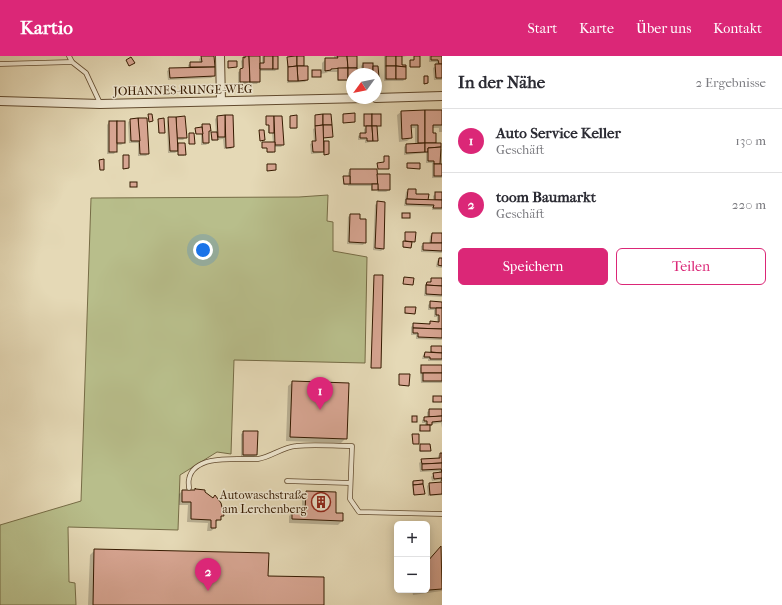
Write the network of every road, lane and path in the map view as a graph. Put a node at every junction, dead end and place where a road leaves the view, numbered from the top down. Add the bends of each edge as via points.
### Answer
1 (69, 56) edge
2 (220, 56) edge
3 (72, 62) junction
4 (0, 64) edge
5 (442, 96) edge
6 (346, 98) edge
7 (382, 98) edge
8 (0, 101) edge
9 (221, 101) junction
10 (100, 104) junction
11 (287, 481) dead end
12 (350, 483) junction
13 (189, 488) dead end
14 (442, 514) edge

1 - 3 lane
2 - 9 street
3 - 4 lane
3 - 10 lane via 86,73
5 - 7 street
6 - 9 street, JOHANNES-RUNGE-WEG
8 - 10 street, JOHANNES-RUNGE-WEG
9 - 10 street, JOHANNES-RUNGE-WEG
11 - 12 lane
12 - 13 lane via 352,446 295,446 259,459 210,460 193,471 189,478
12 - 14 lane via 350,499 359,512

